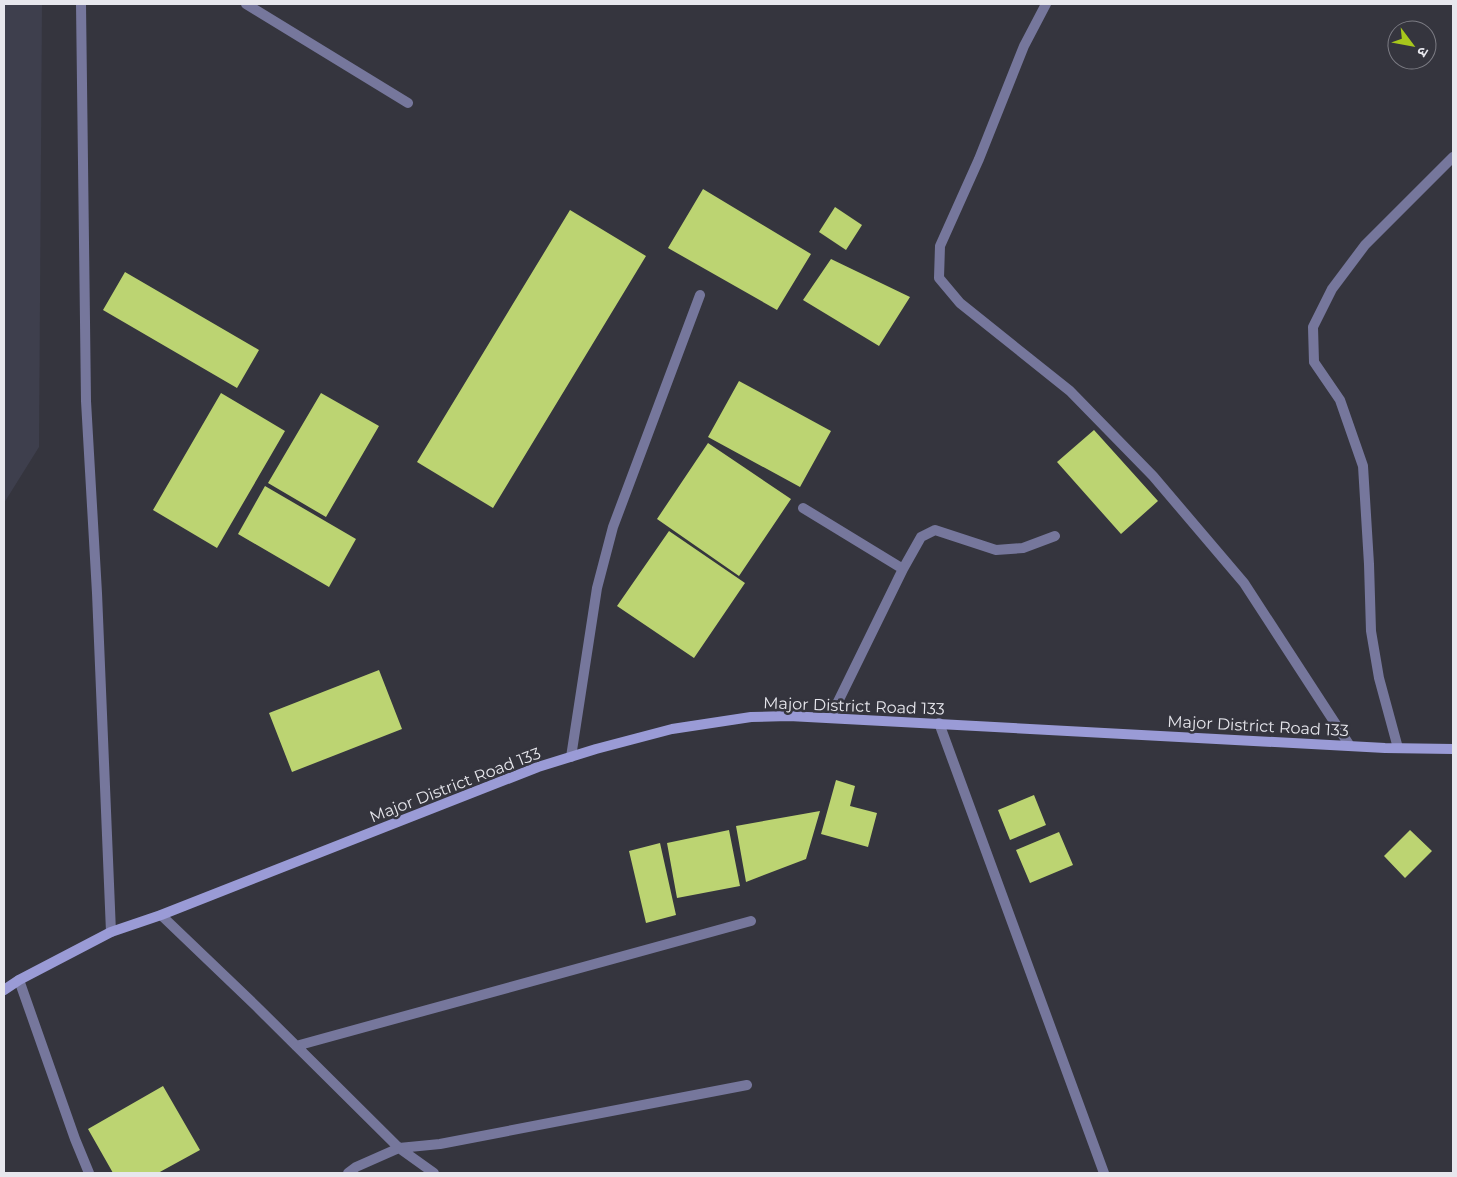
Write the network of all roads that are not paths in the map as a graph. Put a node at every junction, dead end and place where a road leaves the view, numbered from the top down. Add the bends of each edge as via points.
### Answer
1 (81, 4) edge
2 (246, 4) edge
3 (1046, 4) edge
4 (408, 103) dead end
5 (1453, 157) edge
6 (700, 295) dead end
7 (803, 508) dead end
8 (1055, 536) dead end
9 (903, 568) junction
10 (830, 718) junction
11 (939, 724) junction
12 (1350, 746) junction
13 (1398, 748) junction
14 (1453, 749) edge
15 (571, 757) junction
16 (161, 915) junction
17 (751, 921) dead end
18 (111, 932) junction
19 (19, 980) junction
20 (4, 990) edge
21 (296, 1046) junction
22 (747, 1085) dead end
23 (399, 1148) junction
24 (89, 1173) edge
25 (348, 1173) edge
26 (434, 1173) edge
27 (1104, 1173) edge

1 - 18 street via 86,401
2 - 4 street
3 - 12 street via 1024,46 940,246 939,278 960,303 1070,391 1153,476 1244,583
5 - 13 street via 1365,245 1332,290 1313,327 1314,362 1340,400 1363,466 1370,631
6 - 15 street via 613,527 597,588
7 - 9 street
8 - 9 street via 1023,548 996,550 936,530 921,537
9 - 10 street
10 - 11 main road, Major District Road 133
10 - 15 main road, Major District Road 133 via 751,718 682,728
11 - 12 main road, Major District Road 133
11 - 27 street
12 - 13 main road, Major District Road 133
13 - 14 main road, Major District Road 133
15 - 16 main road, Major District Road 133 via 538,767
16 - 18 main road, Major District Road 133
16 - 21 street
17 - 21 street
18 - 19 main road, Major District Road 133
19 - 20 main road, Major District Road 133
19 - 24 street
21 - 23 street
22 - 23 street via 440,1144
23 - 25 street
23 - 26 street

